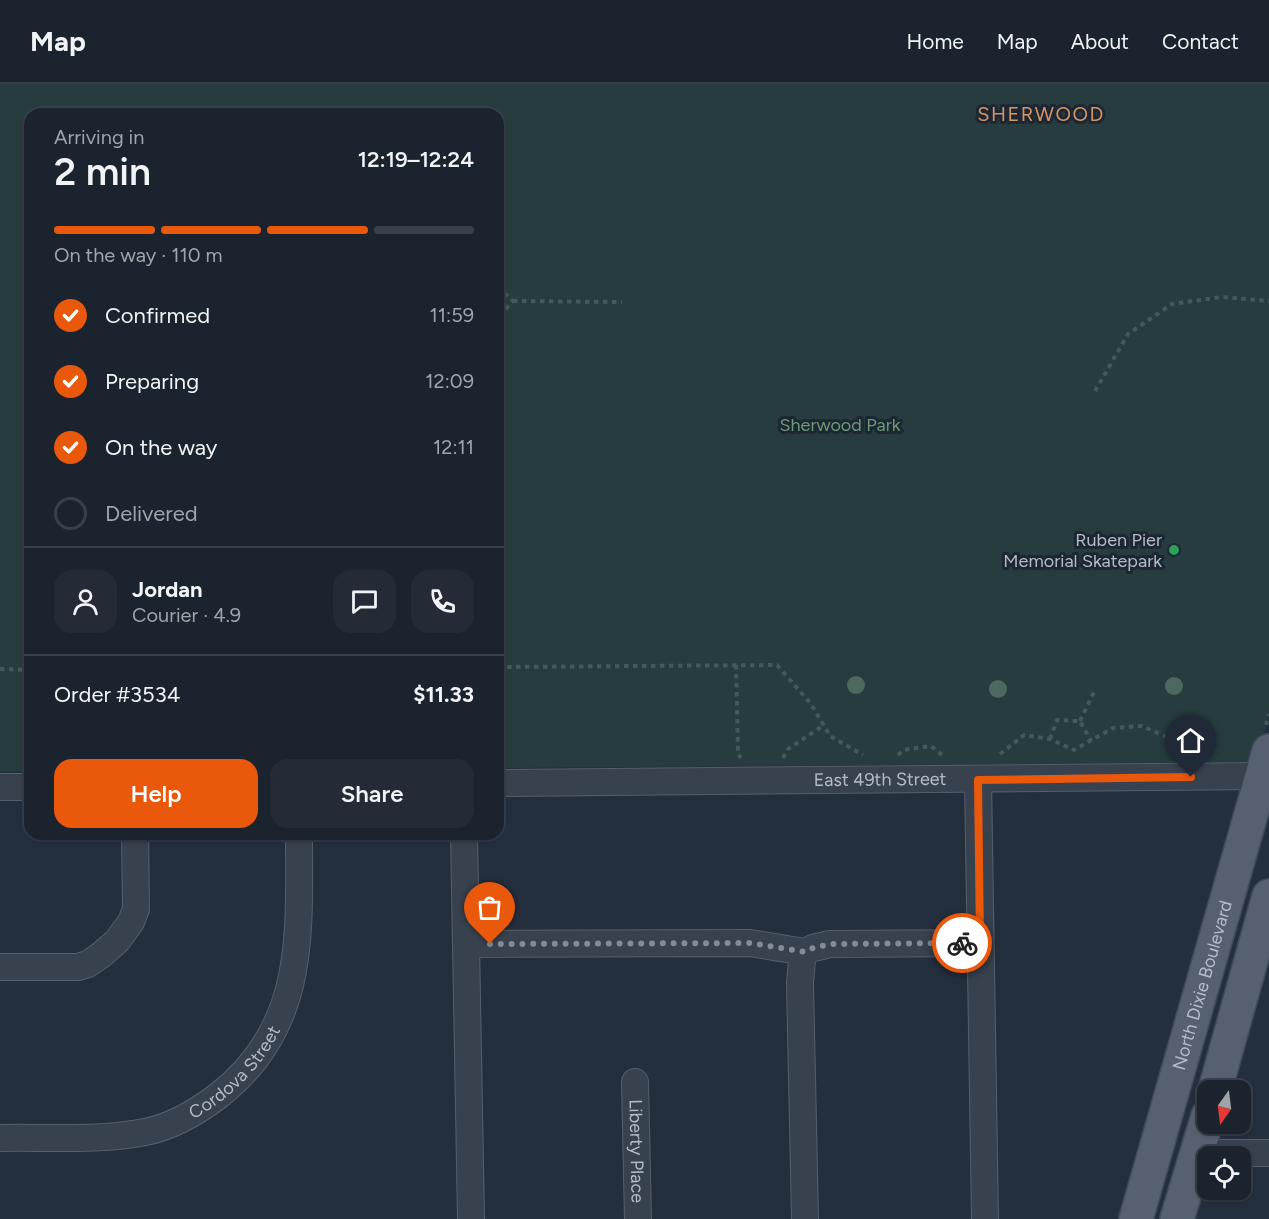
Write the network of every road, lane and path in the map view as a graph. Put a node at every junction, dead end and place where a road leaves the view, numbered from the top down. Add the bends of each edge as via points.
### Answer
1 (504, 293) edge
2 (513, 301) junction
3 (1269, 301) edge
4 (622, 302) dead end
5 (504, 311) edge
6 (1095, 391) dead end
7 (736, 665) junction
8 (504, 667) edge
9 (0, 669) edge
10 (24, 670) edge
11 (1094, 692) dead end
12 (1269, 714) edge
13 (1080, 721) junction
14 (824, 725) junction
15 (1050, 739) junction
16 (1091, 741) junction
17 (1182, 754) dead end
18 (1265, 754) edge
19 (867, 756) dead end
20 (997, 757) dead end
21 (894, 758) dead end
22 (945, 758) dead end
23 (743, 760) dead end
24 (779, 765) dead end
25 (978, 780) junction
26 (504, 783) edge
27 (0, 787) edge
28 (24, 787) edge
29 (135, 840) edge
30 (299, 840) edge
31 (464, 840) edge
32 (1269, 896) edge
33 (980, 943) junction
34 (466, 944) junction
35 (805, 952) junction
36 (0, 967) edge
37 (1218, 1080) edge
38 (635, 1082) dead end
39 (0, 1138) edge
40 (1197, 1153) edge
41 (1251, 1153) edge
42 (1269, 1153) edge
43 (471, 1219) edge
44 (638, 1219) edge
45 (805, 1219) edge
46 (985, 1219) edge
47 (1136, 1219) edge
48 (1178, 1219) edge

1 - 2 path
2 - 4 path
2 - 5 path
3 - 6 path via 1222,297 1172,304 1128,334
7 - 8 path
7 - 14 path via 777,665
7 - 23 path via 738,754
9 - 10 path
11 - 13 path
12 - 18 path
13 - 15 path via 1057,720
13 - 16 path
14 - 19 path via 830,736
14 - 24 path via 788,749
15 - 16 path via 1074,750
15 - 20 path via 1024,735
16 - 17 path via 1113,728 1142,726 1169,738
18 - 25 street, East 49th Street
18 - 47 main road, North Dixie Boulevard
21 - 22 path via 903,750 931,746
25 - 26 street, East 49th Street
25 - 33 street
27 - 28 street
29 - 36 street via 136,909 117,941 88,964 78,967
30 - 39 street, Cordova Street via 295,966 288,995 268,1040 235,1083 177,1121 148,1132
31 - 34 street
32 - 37 main road
33 - 35 street via 830,944
33 - 46 street
34 - 35 street via 750,943
34 - 43 street
35 - 45 street via 800,983
38 - 44 street, Liberty Place
40 - 48 main road
41 - 42 street

